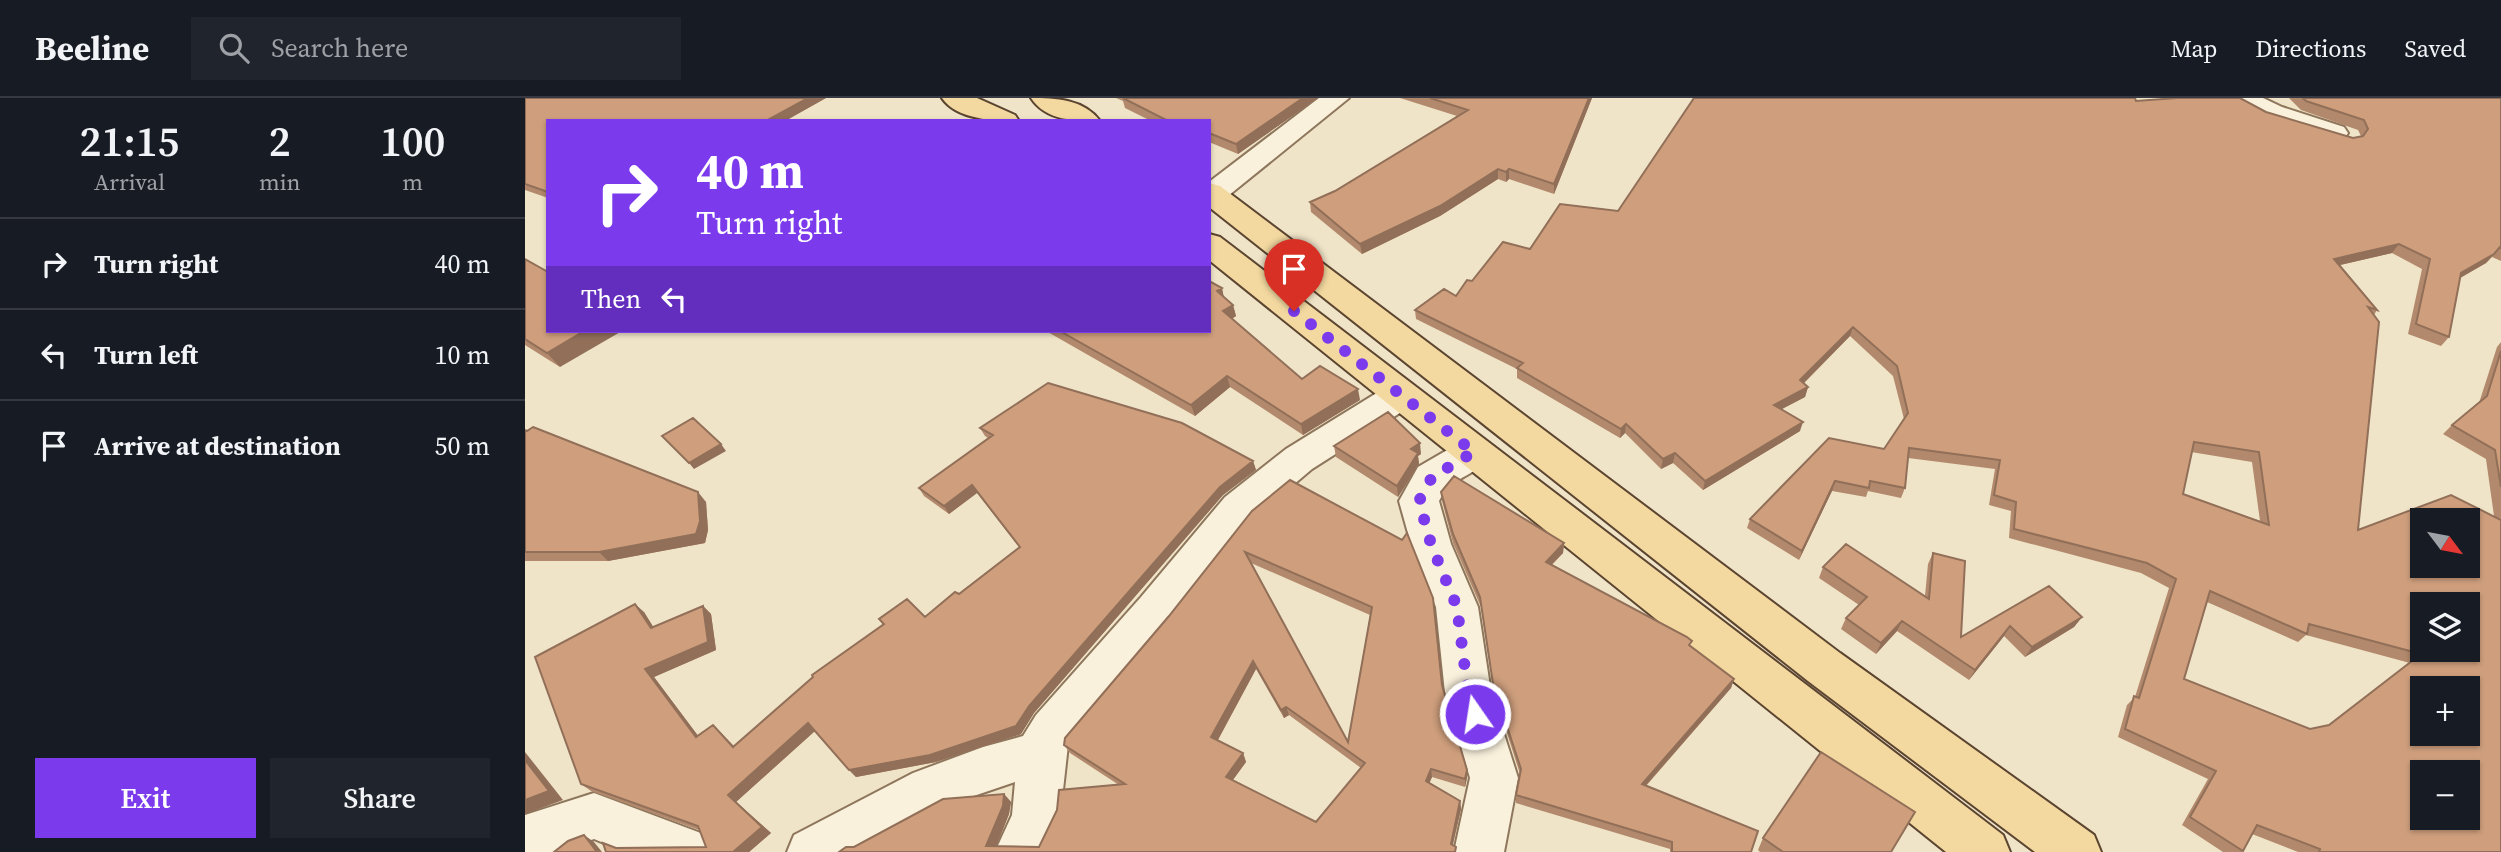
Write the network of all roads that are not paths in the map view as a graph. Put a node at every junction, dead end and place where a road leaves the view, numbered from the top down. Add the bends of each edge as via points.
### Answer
1 (955, 98) edge
2 (1044, 98) edge
3 (1336, 98) edge
4 (2242, 98) edge
5 (1001, 119) edge
6 (1082, 119) edge
7 (2346, 137) edge
8 (1211, 193) edge
9 (1211, 246) edge
10 (1401, 395) junction
11 (1474, 452) junction
12 (1042, 753) junction
13 (525, 839) edge
14 (688, 852) edge
15 (812, 852) edge
16 (1020, 852) edge
17 (1479, 852) edge
18 (1985, 852) edge
19 (2076, 852) edge

1 - 5 main road
2 - 6 main road
3 - 8 street
4 - 7 street via 2272,113
8 - 19 main road via 1824,667
9 - 10 main road
10 - 11 main road
10 - 12 street via 1299,459 1239,508 1052,730
11 - 17 street via 1432,477 1419,501 1457,607 1468,693 1494,778
11 - 18 main road
12 - 15 street via 930,789
12 - 16 street via 1036,817
13 - 14 street via 594,816

